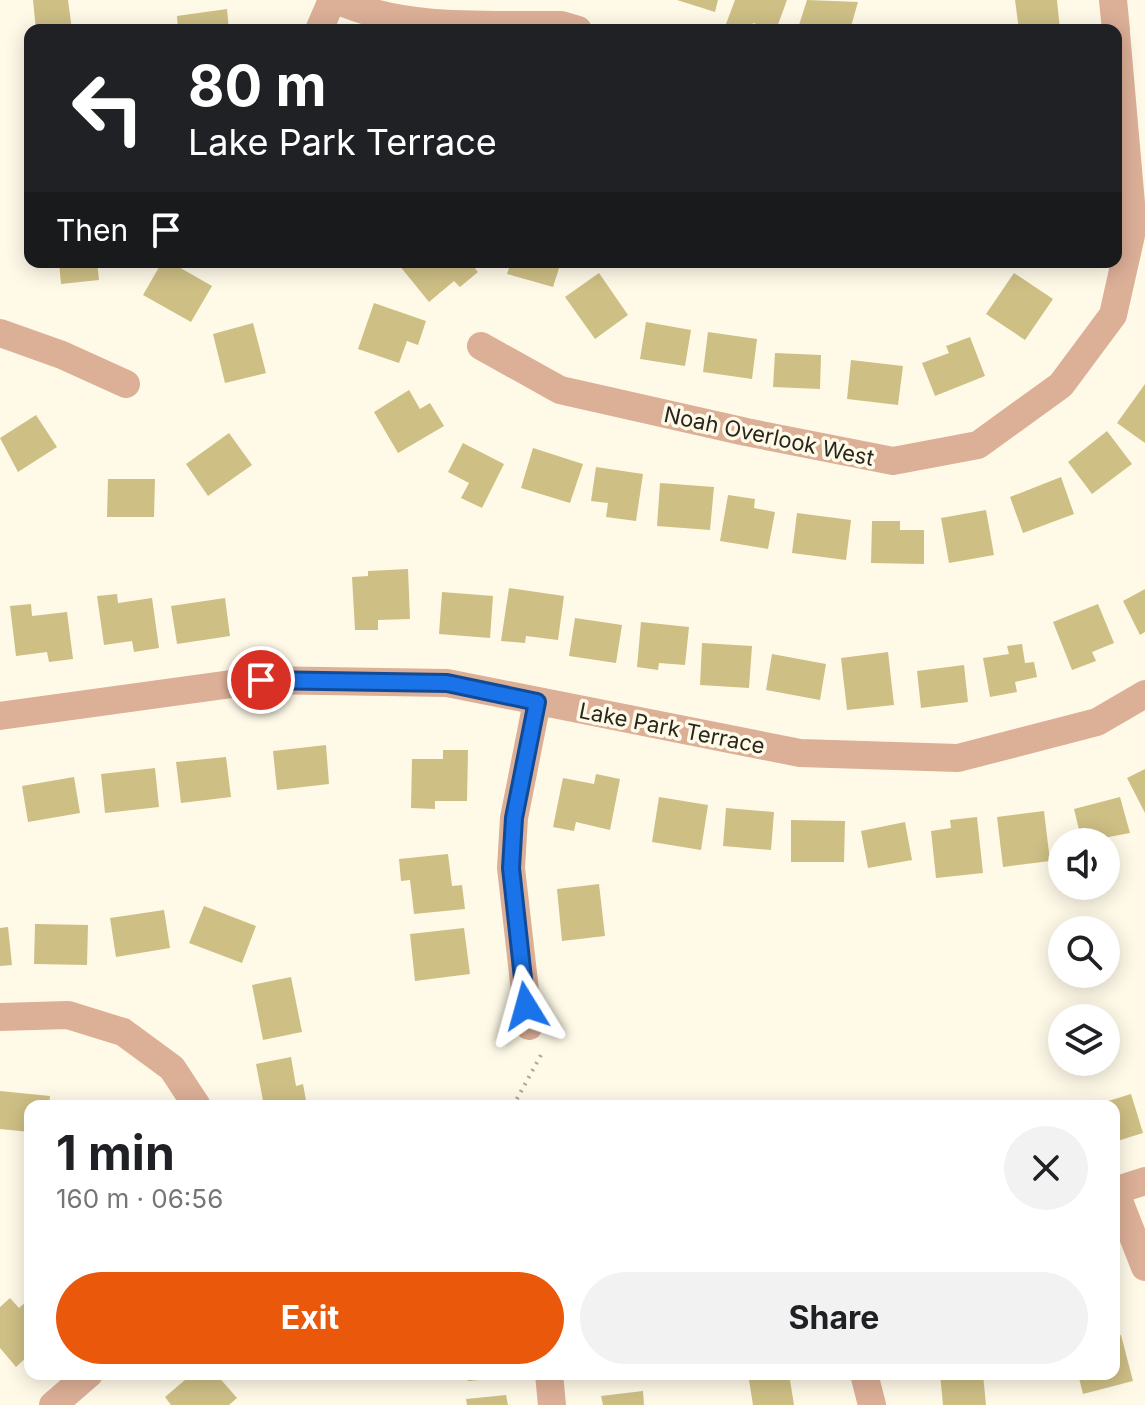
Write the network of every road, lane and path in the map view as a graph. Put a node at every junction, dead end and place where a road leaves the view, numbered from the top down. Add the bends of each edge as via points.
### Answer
1 (334, 0) edge
2 (1113, 0) edge
3 (322, 24) edge
4 (433, 24) edge
5 (1115, 24) edge
6 (1122, 100) edge
7 (0, 333) edge
8 (481, 346) dead end
9 (126, 384) dead end
10 (1145, 694) edge
11 (537, 702) junction
12 (0, 716) edge
13 (0, 1017) edge
14 (529, 1026) joint
15 (193, 1100) edge
16 (516, 1100) edge
17 (1145, 1181) edge
18 (1120, 1189) edge
19 (1120, 1206) edge
20 (1145, 1267) edge
21 (82, 1380) edge
22 (550, 1380) edge
23 (866, 1380) edge
24 (53, 1405) edge
25 (552, 1405) edge
26 (872, 1405) edge

1 - 3 street
1 - 4 street
2 - 5 street, Noah Overlook West
6 - 8 street, Noah Overlook West via 1133,226 1113,315 1061,385 978,445 893,461 746,432 560,390
7 - 9 street
10 - 11 street, Lake Park Terrace via 1097,722 958,758 800,753
11 - 12 street, Lake Park Terrace via 447,683 261,680
11 - 14 street via 514,818 511,868
13 - 15 street via 68,1015 123,1032 172,1068
14 - 16 path via 538,1025 541,1055
17 - 18 street
19 - 20 street
21 - 24 street
22 - 25 street
23 - 26 street

